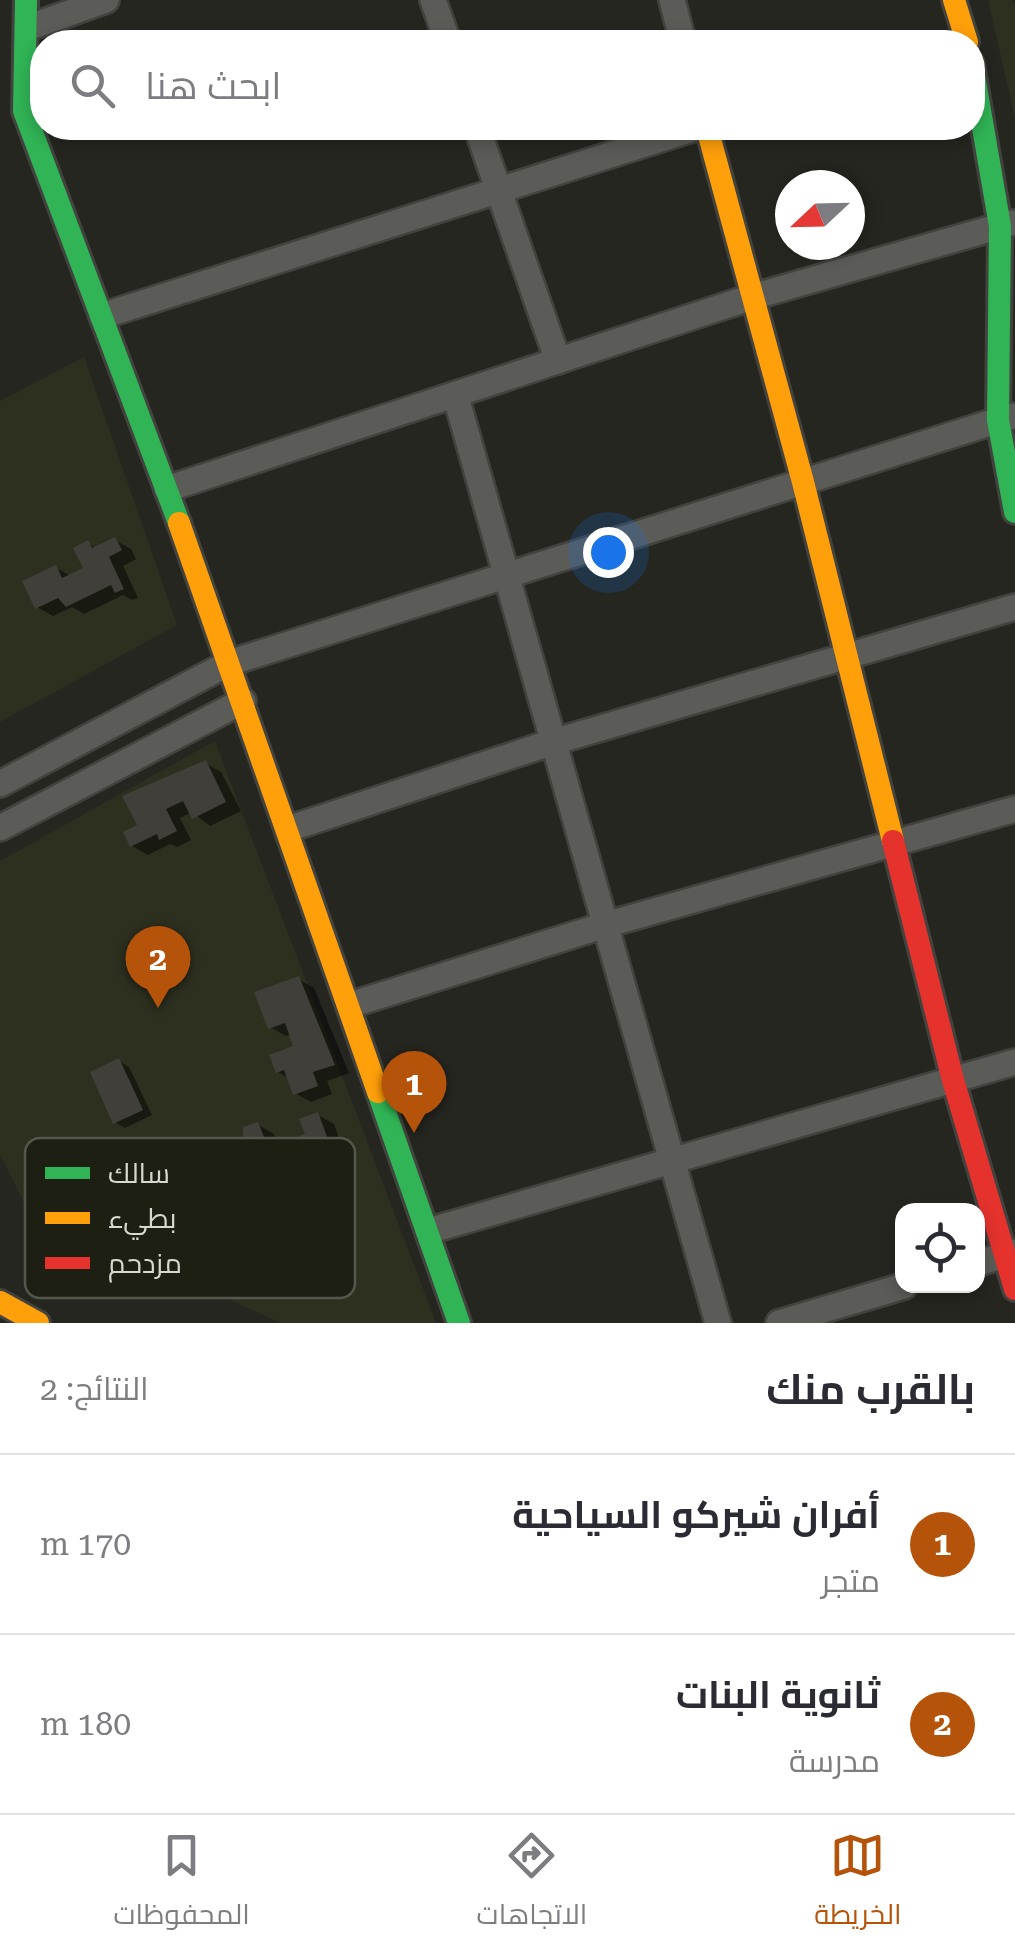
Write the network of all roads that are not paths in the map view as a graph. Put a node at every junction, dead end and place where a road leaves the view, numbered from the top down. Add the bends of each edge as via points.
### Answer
1 (26, 0) edge
2 (106, 0) edge
3 (433, 0) edge
4 (672, 0) edge
5 (954, 0) edge
6 (30, 27) junction
7 (444, 30) edge
8 (680, 30) edge
9 (964, 30) edge
10 (10, 93) edge
11 (985, 122) edge
12 (30, 127) edge
13 (35, 140) edge
14 (481, 140) edge
15 (657, 140) edge
16 (710, 140) edge
17 (499, 190) junction
18 (1008, 224) edge
19 (752, 298) junction
20 (102, 316) junction
21 (558, 361) junction
22 (456, 397) junction
23 (1007, 418) edge
24 (803, 482) junction
25 (168, 489) junction
26 (1015, 512) edge
27 (506, 575) junction
28 (1015, 606) edge
29 (847, 656) junction
30 (229, 663) junction
31 (242, 701) junction
32 (554, 742) junction
33 (0, 784) edge
34 (1015, 809) edge
35 (0, 828) edge
36 (288, 829) junction
37 (895, 841) junction
38 (605, 925) junction
39 (350, 1005) junction
40 (1015, 1062) edge
41 (953, 1080) junction
42 (671, 1159) junction
43 (428, 1230) junction
44 (1010, 1253) edge
45 (985, 1261) edge
46 (895, 1289) edge
47 (1015, 1290) edge
48 (0, 1302) edge
49 (38, 1323) edge
50 (459, 1323) edge
51 (718, 1323) edge
52 (779, 1323) edge

1 - 6 street
2 - 6 street
3 - 7 street
4 - 8 street
5 - 9 street
6 - 10 street
10 - 12 street
11 - 18 street
13 - 20 street
14 - 17 street
15 - 17 street
16 - 19 street
17 - 20 street
17 - 21 street
18 - 19 street
18 - 23 street
19 - 21 street
19 - 24 street
20 - 25 street
21 - 22 street
22 - 25 street
22 - 27 street
23 - 24 street
23 - 26 street
24 - 27 street
24 - 29 street
25 - 30 street
27 - 30 street
27 - 32 street
28 - 29 street
29 - 32 street
29 - 37 street
30 - 31 street
30 - 33 street
31 - 35 street
31 - 36 street
32 - 36 street
32 - 38 street
34 - 37 street
36 - 39 street
37 - 38 street
37 - 41 street
38 - 39 street
38 - 42 street
39 - 43 street
40 - 41 street
41 - 42 street
41 - 44 street
42 - 43 street
42 - 51 street
43 - 50 street
44 - 45 street
44 - 47 street
46 - 52 street
48 - 49 street

